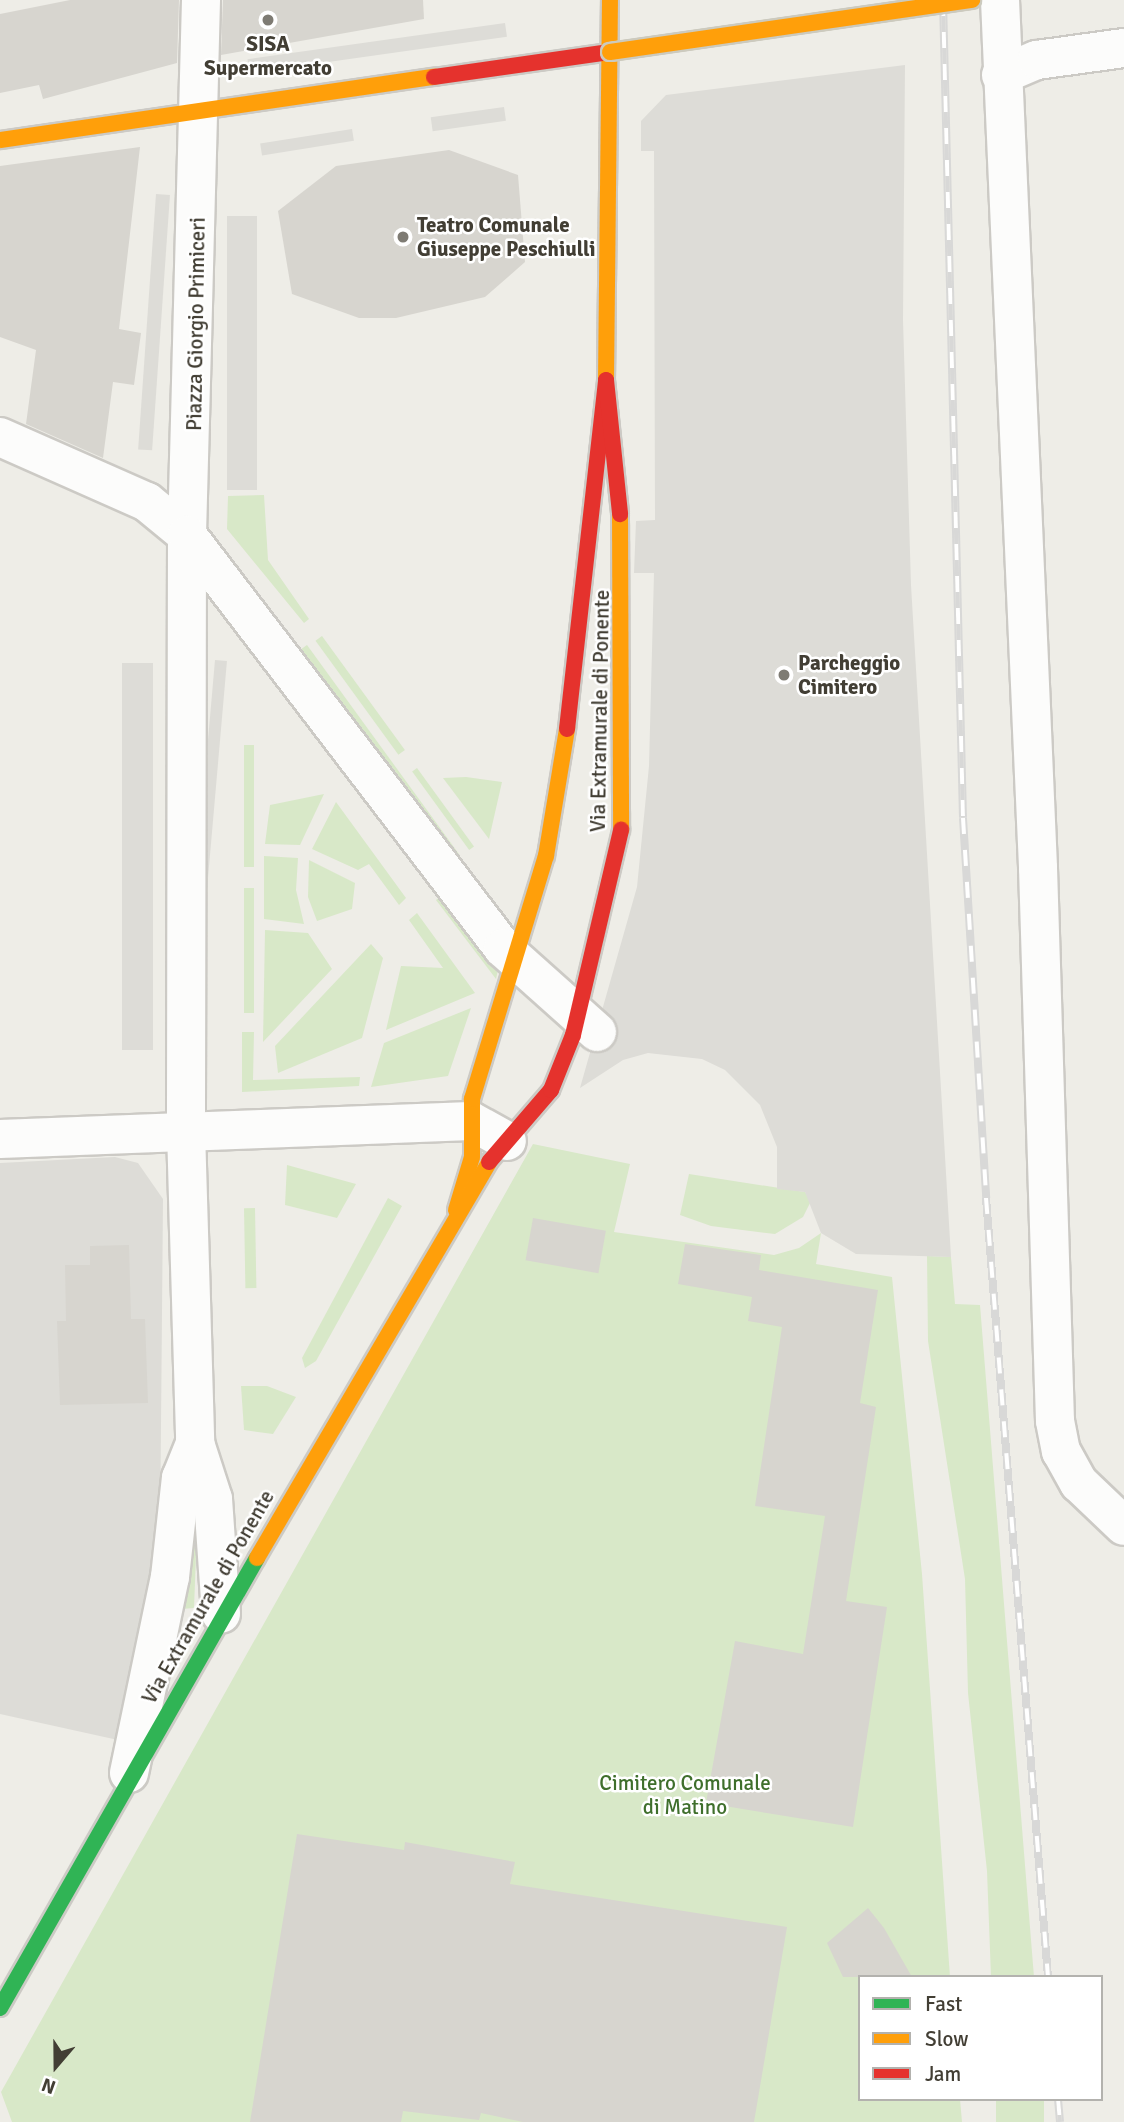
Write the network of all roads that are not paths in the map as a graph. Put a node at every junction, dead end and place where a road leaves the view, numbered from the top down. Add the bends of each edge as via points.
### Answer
1 (201, 0) edge
2 (610, 0) edge
3 (972, 0) edge
4 (1000, 0) edge
5 (1124, 48) edge
6 (610, 52) junction
7 (1001, 75) junction
8 (201, 111) junction
9 (0, 140) edge
10 (606, 380) junction
11 (0, 437) edge
12 (187, 536) junction
13 (515, 958) junction
14 (587, 1021) junction
15 (471, 1121) junction
16 (186, 1131) junction
17 (0, 1139) edge
18 (507, 1141) junction
19 (456, 1210) junction
20 (195, 1443) junction
21 (1124, 1526) edge
22 (164, 1610) junction
23 (221, 1614) junction
24 (195, 1661) junction
25 (128, 1780) junction
26 (0, 2008) edge

1 - 8 street, Piazza Giorgio Primiceri
2 - 6 main road, Via Extramurale di Ponente
3 - 6 main road, bridge
4 - 7 street
5 - 7 street via 1037,60
6 - 8 main road
6 - 10 main road, Via Extramurale di Ponente
7 - 21 street via 1038,867 1055,1420 1061,1451 1079,1483
8 - 9 main road
8 - 12 street, Piazza Giorgio Primiceri
10 - 13 main road, Via Extramurale di Ponente via 560,787
10 - 14 main road, Via Extramurale di Ponente via 624,551 621,828
11 - 12 street via 147,502
12 - 13 street
12 - 16 street, Piazza Giorgio Primiceri
13 - 14 street
13 - 15 main road, Via Extramurale di Ponente via 472,1099
14 - 18 main road, Via Extramurale di Ponente via 573,1035 551,1090
15 - 16 street
15 - 18 street
15 - 19 main road, Via Extramurale di Ponente via 472,1157
16 - 17 street
16 - 20 street, Piazza Giorgio Primiceri
18 - 19 main road, Via Extramurale di Ponente
19 - 23 main road, Via Extramurale di Ponente
20 - 22 street via 181,1478
20 - 23 street via 213,1499
22 - 24 street via 169,1637
22 - 25 street
23 - 24 main road, Via Extramurale di Ponente
24 - 25 main road, Via Extramurale di Ponente
25 - 26 main road, Via Extramurale di Ponente

